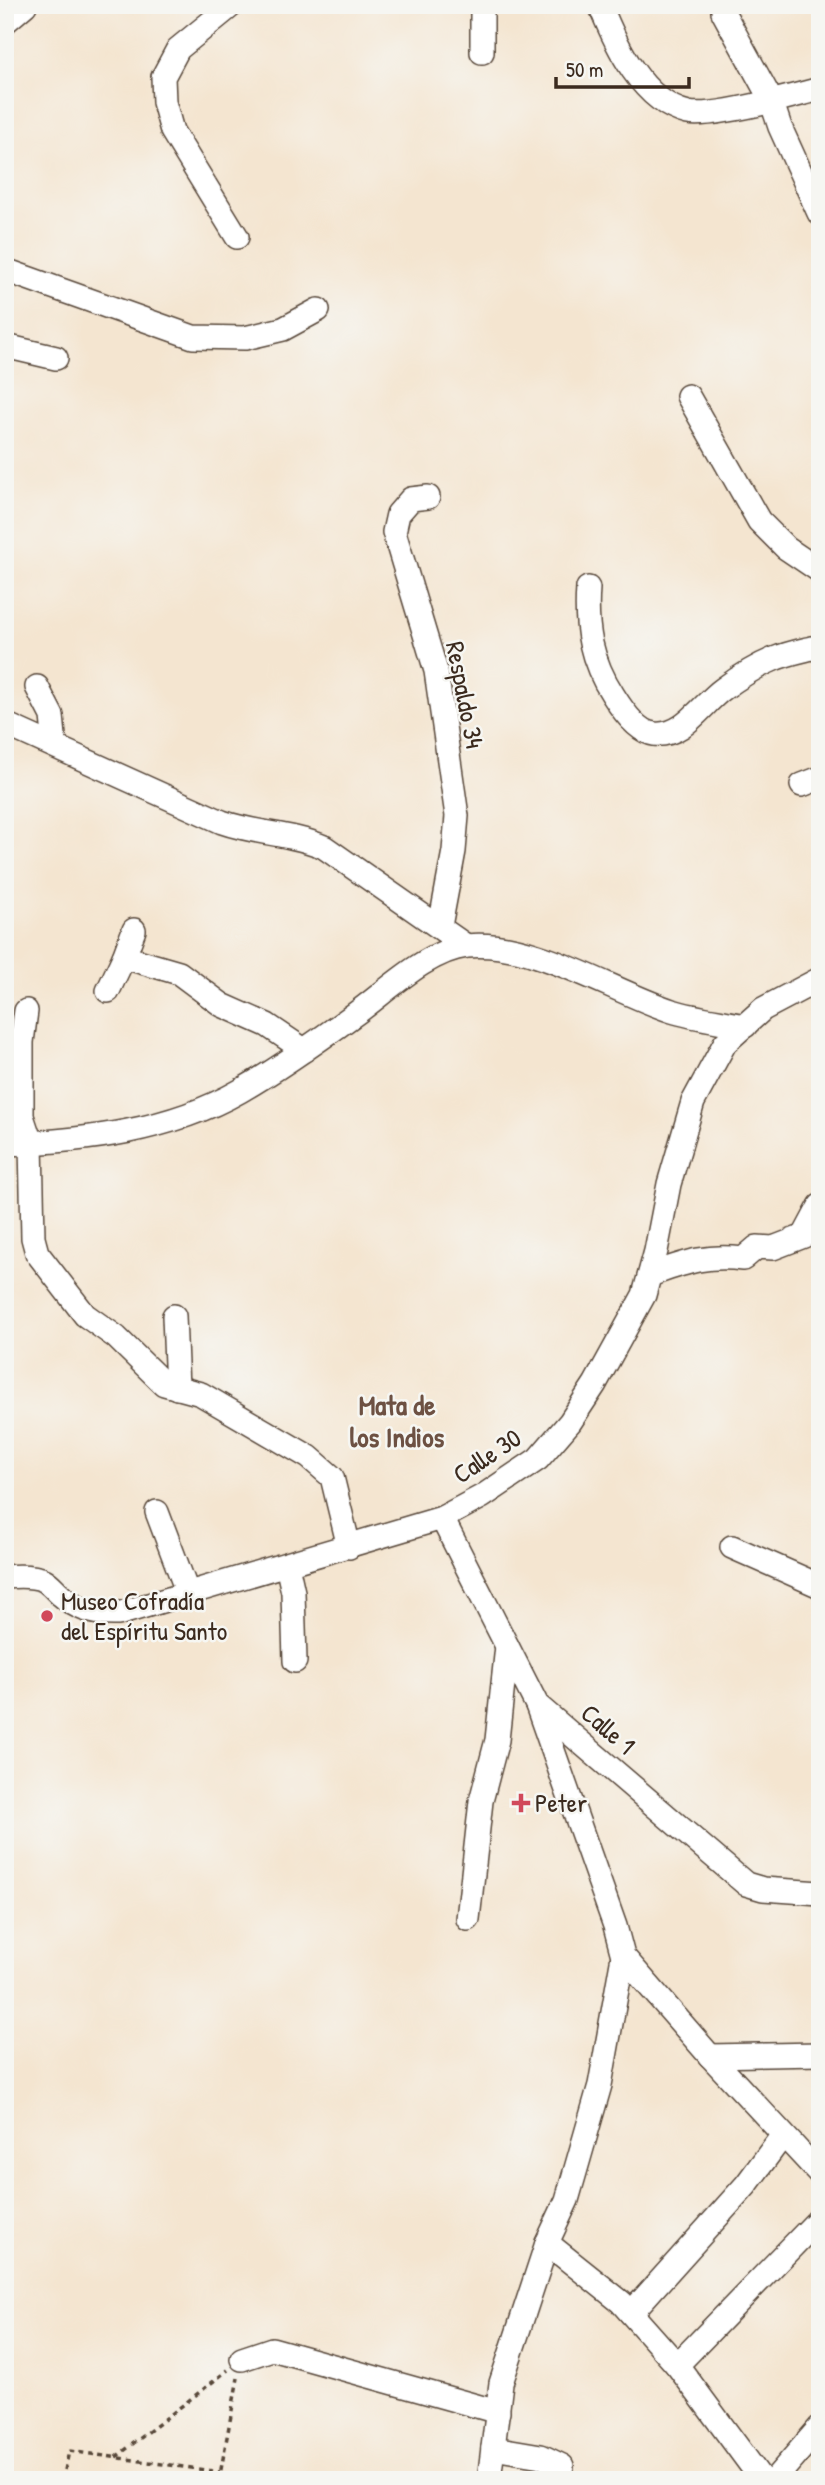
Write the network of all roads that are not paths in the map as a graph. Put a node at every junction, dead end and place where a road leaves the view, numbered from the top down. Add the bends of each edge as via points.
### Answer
1 (25, 5) edge
2 (232, 5) edge
3 (482, 5) edge
4 (600, 5) edge
5 (723, 12) dead end
6 (5, 22) edge
7 (482, 52) dead end
8 (820, 89) edge
9 (771, 100) junction
10 (819, 213) edge
11 (237, 237) dead end
12 (5, 270) edge
13 (318, 310) dead end
14 (5, 346) edge
15 (56, 358) dead end
16 (688, 396) dead end
17 (428, 497) dead end
18 (820, 571) edge
19 (588, 588) dead end
20 (820, 646) edge
21 (37, 687) dead end
22 (5, 724) edge
23 (55, 747) junction
24 (440, 926) junction
25 (134, 930) dead end
26 (467, 946) junction
27 (124, 957) junction
28 (820, 979) edge
29 (108, 991) dead end
30 (26, 1011) dead end
31 (745, 1026) junction
32 (304, 1050) junction
33 (31, 1143) junction
34 (5, 1144) edge
35 (820, 1206) edge
36 (650, 1275) junction
37 (173, 1316) dead end
38 (177, 1388) junction
39 (157, 1512) dead end
40 (442, 1518) junction
41 (349, 1547) junction
42 (732, 1547) dead end
43 (287, 1565) junction
44 (5, 1577) edge
45 (820, 1586) edge
46 (188, 1594) junction
47 (507, 1646) junction
48 (295, 1661) dead end
49 (537, 1705) junction
50 (820, 1894) edge
51 (468, 1919) dead end
52 (623, 1956) junction
53 (820, 2054) edge
54 (709, 2056) junction
55 (783, 2135) junction
56 (820, 2174) edge
57 (820, 2218) edge
58 (547, 2243) junction
59 (631, 2313) junction
60 (242, 2359) road end
61 (677, 2365) junction
62 (498, 2412) junction
63 (820, 2427) edge
64 (493, 2448) junction
65 (562, 2466) dead end
66 (489, 2480) edge
67 (762, 2480) edge
68 (774, 2480) edge

1 - 6 street
2 - 11 street via 178,49 163,77 172,131
3 - 7 street
4 - 9 street via 641,84 665,103 689,113 715,113
5 - 9 street
8 - 9 street
9 - 10 street
12 - 13 street via 194,337 245,338 283,328
14 - 15 street
16 - 18 street via 759,521 786,548
17 - 24 street, Respaldo 34 via 411,499 398,514 394,532 436,671 457,816
19 - 20 street via 588,636 599,669 617,702 642,730 653,734 667,733 691,719 722,690 773,659
21 - 23 street via 52,716
22 - 23 street
23 - 24 street via 222,822 324,847
24 - 26 street
25 - 27 street
26 - 31 street via 508,948 543,957 674,1012
26 - 32 street via 434,956
27 - 29 street
27 - 32 street via 179,973 222,1005 267,1024
28 - 31 street, Calle 30 via 764,1009
30 - 33 street via 22,1116
31 - 36 street, Calle 30 via 725,1044 693,1102 669,1184
32 - 33 street via 197,1113 106,1135
33 - 34 street
33 - 38 street via 37,1253 85,1315 116,1337 164,1384
35 - 36 street via 804,1236 773,1248 757,1248 743,1259 718,1256
36 - 40 street, Calle 30 via 644,1295 570,1422 538,1459
37 - 38 street
38 - 41 street via 201,1394 228,1409 309,1457 332,1477
39 - 46 street
40 - 41 street, Calle 30
40 - 47 street, Calle 1
41 - 43 street, Calle 30
42 - 45 street
43 - 46 street, Calle 30
43 - 48 street via 293,1592
44 - 46 street, Calle 30 via 44,1580 69,1602 102,1615
47 - 49 street, Calle 1
47 - 51 street via 497,1740 481,1801
49 - 50 street, Calle 1 via 746,1884
49 - 52 street
52 - 54 street
52 - 58 street via 600,2085 567,2200
53 - 54 street
54 - 55 street
55 - 56 street
55 - 59 street via 746,2185
57 - 61 street
58 - 59 street
58 - 62 street via 502,2383
59 - 61 street
60 - 62 street via 272,2349
61 - 67 street
62 - 64 street
63 - 68 street
64 - 65 street via 541,2456
64 - 66 street

